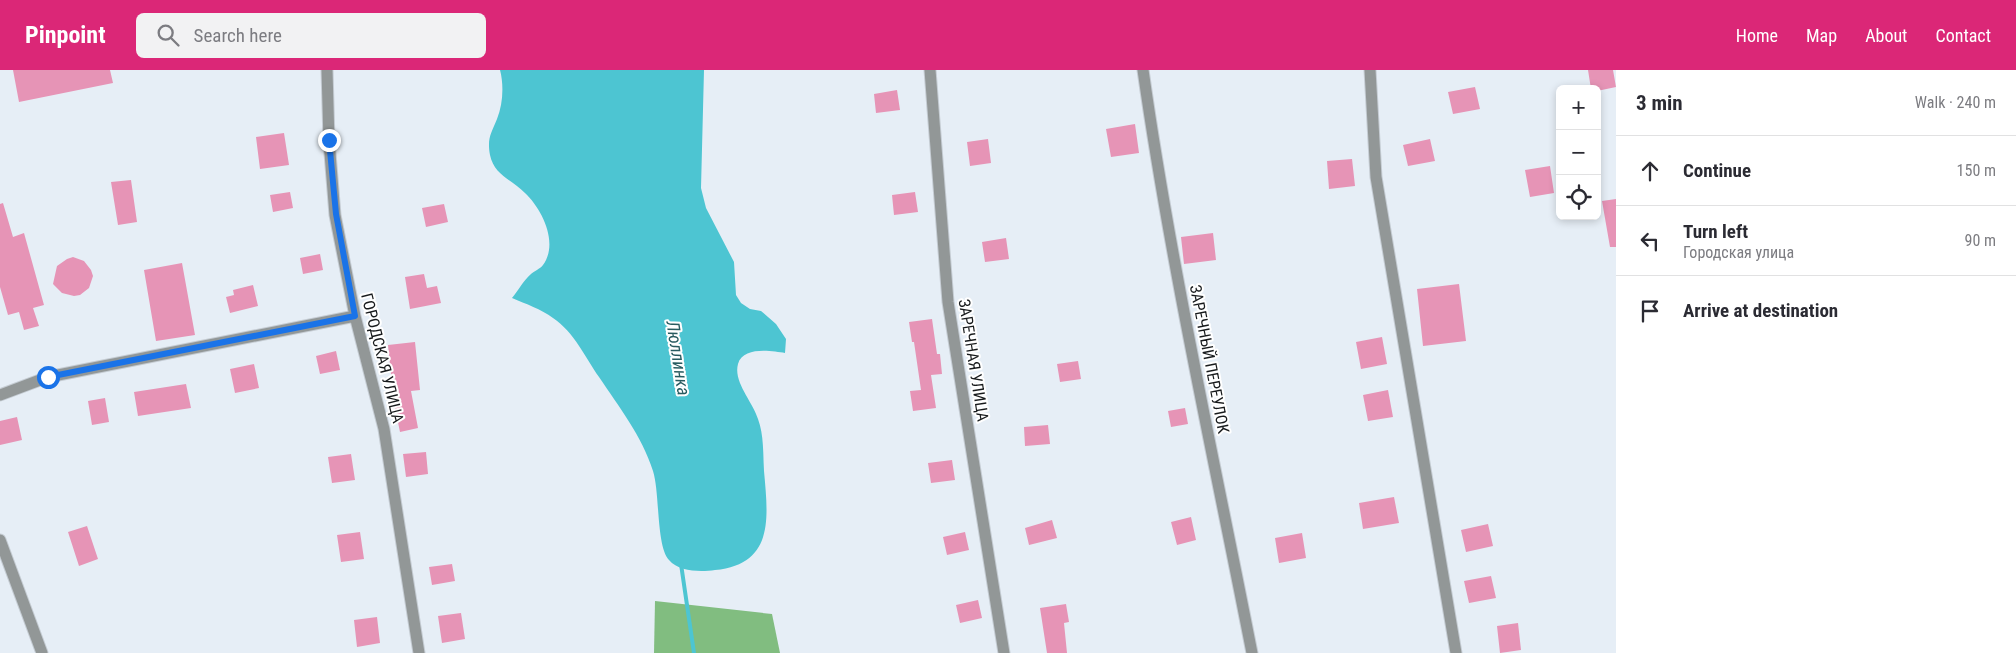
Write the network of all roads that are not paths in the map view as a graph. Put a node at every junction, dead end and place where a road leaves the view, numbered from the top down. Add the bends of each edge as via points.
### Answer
1 (328, 70) edge
2 (337, 70) edge
3 (930, 70) edge
4 (1143, 70) edge
5 (1370, 70) edge
6 (329, 84) junction
7 (355, 316) junction
8 (0, 395) edge
9 (0, 540) edge
10 (42, 653) edge
11 (419, 653) edge
12 (1004, 653) edge
13 (1252, 653) edge
14 (1456, 653) edge

1 - 6 street, ГОРОДСКАЯ УЛИЦА
2 - 6 street
3 - 12 street, ЗАРЕЧНАЯ УЛИЦА via 948,302
4 - 13 street, ЗАРЕЧНЫЙ ПЕРЕУЛОК via 1180,290
5 - 14 street via 1376,177
6 - 7 street, ГОРОДСКАЯ УЛИЦА via 329,140 336,214
7 - 8 street via 48,377
7 - 11 street, ГОРОДСКАЯ УЛИЦА via 384,429
9 - 10 street

